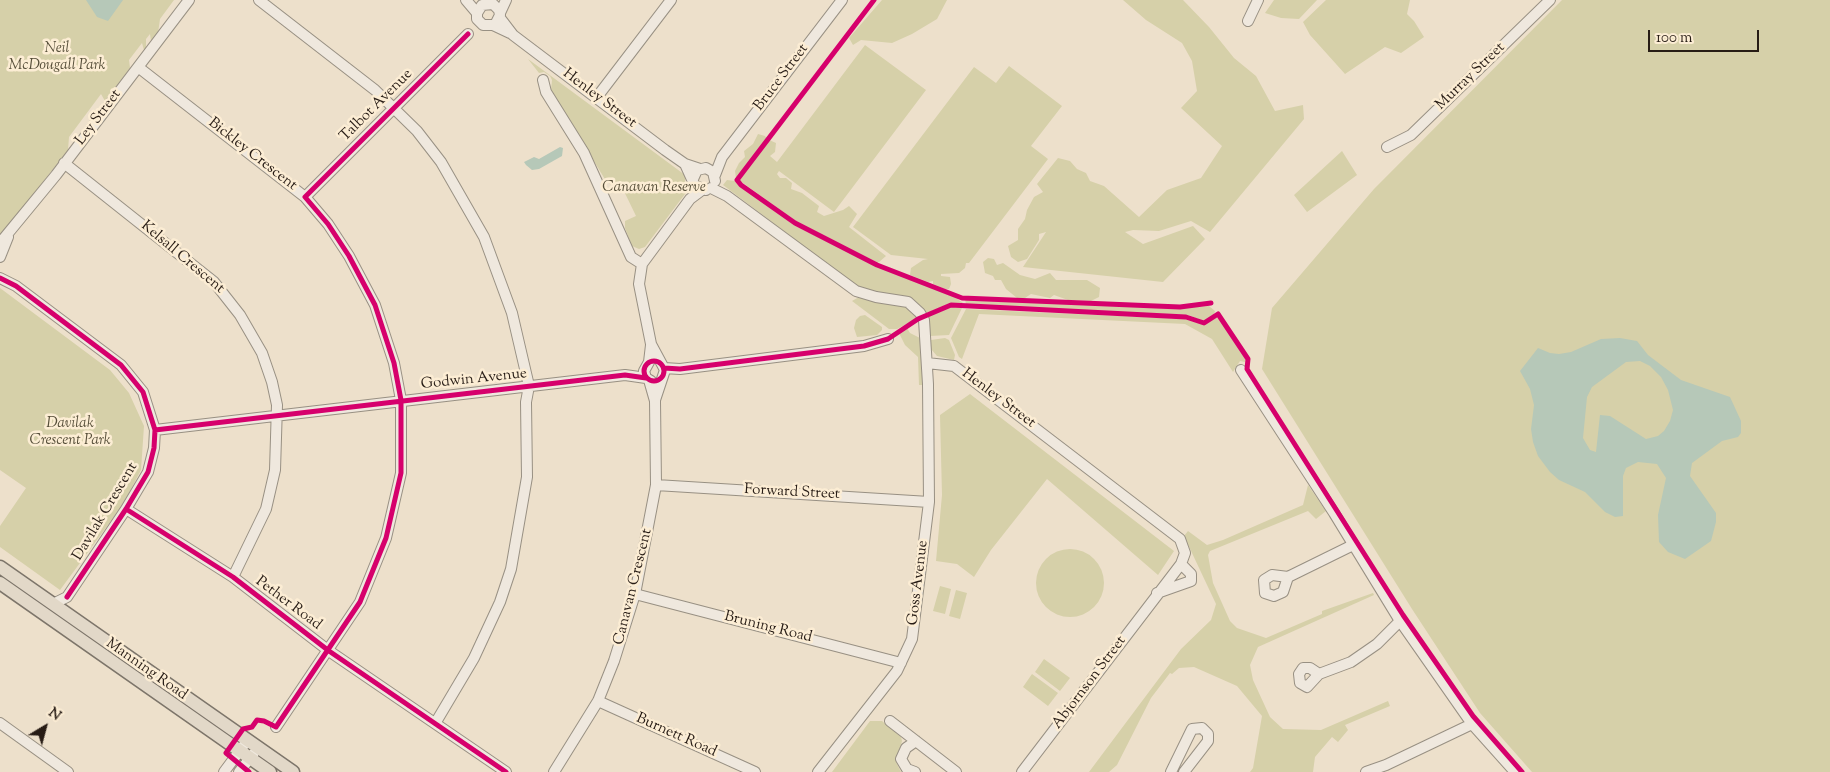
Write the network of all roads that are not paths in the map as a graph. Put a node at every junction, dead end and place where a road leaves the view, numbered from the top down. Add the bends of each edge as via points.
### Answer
1 (189, 0) edge
2 (259, 0) edge
3 (466, 0) edge
4 (471, 0) edge
5 (506, 0) edge
6 (671, 0) edge
7 (842, 0) edge
8 (1258, 0) edge
9 (1550, 0) edge
10 (486, 5) edge
11 (498, 19) junction
12 (1248, 22) dead end
13 (468, 34) dead end
14 (138, 67) junction
15 (543, 80) dead end
16 (597, 97) junction
17 (394, 106) junction
18 (1387, 147) dead end
19 (722, 157) junction
20 (64, 164) junction
21 (686, 164) junction
22 (703, 168) junction
23 (705, 183) junction
24 (305, 197) junction
25 (8, 236) junction
26 (0, 243) edge
27 (0, 257) edge
28 (643, 261) junction
29 (0, 268) edge
30 (0, 278) edge
31 (16, 286) junction
32 (888, 339) dead end
33 (927, 363) junction
34 (1241, 370) dead end
35 (655, 371) junction
36 (529, 386) junction
37 (402, 400) junction
38 (277, 415) junction
39 (155, 430) junction
40 (656, 485) junction
41 (929, 502) junction
42 (126, 509) junction
43 (1353, 545) junction
44 (1185, 553) joint
45 (1181, 564) junction
46 (0, 567) edge
47 (1288, 577) dead end
48 (233, 578) junction
49 (0, 583) edge
50 (1157, 593) junction
51 (635, 594) junction
52 (67, 597) junction
53 (53, 604) junction
54 (68, 615) junction
55 (1400, 621) junction
56 (329, 651) junction
57 (901, 663) junction
58 (1319, 674) dead end
59 (598, 701) junction
60 (890, 721) dead end
61 (436, 722) junction
62 (0, 723) edge
63 (1472, 724) junction
64 (276, 727) dead end
65 (916, 741) junction
66 (249, 749) junction
67 (563, 760) junction
68 (1385, 769) edge
69 (68, 772) edge
70 (224, 772) edge
71 (239, 772) edge
72 (270, 772) edge
73 (292, 772) edge
74 (506, 772) edge
75 (554, 772) edge
76 (558, 772) edge
77 (754, 772) edge
78 (818, 772) edge
79 (915, 772) edge
80 (956, 772) edge
81 (1022, 772) edge
82 (1171, 772) edge
83 (1184, 772) edge
84 (1366, 772) edge
85 (1515, 772) edge

1 - 14 street, Ley Street
2 - 17 street
3 - 10 street, Henley Street
4 - 10 street, Henley Street
5 - 11 street
6 - 16 street
7 - 19 street, Bruce Street
8 - 12 street
9 - 18 street, Murray Street via 1411,135
10 - 11 street, Henley Street via 497,6
10 - 11 street, Henley Street via 478,20 483,26
11 - 16 street, Henley Street
13 - 17 street, Talbot Avenue
14 - 20 street, Ley Street
14 - 24 street, Bickley Crescent
15 - 28 street via 546,92 584,153 627,250
16 - 21 street, Henley Street
17 - 24 street, Talbot Avenue
17 - 36 street via 441,162 484,236 512,313
19 - 22 street, Bruce Street
19 - 23 street, Bruce Street
20 - 25 street, Ley Street
20 - 38 street, Kelsall Crescent via 201,271 223,292 262,353 273,387
21 - 22 street, Henley Street
21 - 23 street, Henley Street
22 - 23 street, Henley Street
22 - 23 street via 694,173
23 - 28 street
23 - 33 street via 856,291 902,300 916,308 924,320
24 - 37 street, Bickley Crescent via 349,256 375,305
25 - 26 street, Ley Street
25 - 27 street, Ley Street
28 - 35 street via 639,284
29 - 31 street, Davilak Crescent
30 - 31 street, Davilak Crescent
31 - 39 street, Davilak Crescent via 133,377 143,392
32 - 35 street via 864,346
33 - 41 street, Goss Avenue
33 - 44 street, Henley Street via 954,366 1180,539
34 - 43 street
35 - 36 street, Godwin Avenue
35 - 40 street, Canavan Crescent
36 - 37 street, Godwin Avenue
36 - 61 street via 526,402 527,478 512,569 474,658
37 - 38 street, Godwin Avenue
37 - 56 street, Bickley Crescent via 401,473 386,538 360,602
38 - 39 street, Godwin Avenue
38 - 48 street, Kelsall Crescent via 275,470 266,509
39 - 42 street, Davilak Crescent via 148,472
40 - 41 street, Forward Street
40 - 51 street, Canavan Crescent
41 - 57 street, Goss Avenue via 913,629 910,646
42 - 48 street, Pether Road
42 - 52 street, Davilak Crescent
43 - 47 street
43 - 55 street
44 - 45 street, Abjornson Street
45 - 50 street, Abjornson Street
45 - 50 street via 1191,574 1191,581
46 - 53 main road, Manning Road
48 - 56 street, Pether Road
49 - 66 main road, Manning Road
50 - 81 street, Abjornson Street
51 - 57 street, Bruning Road
51 - 59 street, Canavan Crescent
52 - 53 street, Davilak Crescent
52 - 54 street
53 - 54 main road, Manning Road
54 - 66 main road, Manning Road
55 - 58 street via 1351,662
55 - 63 street
56 - 61 street, Pether Road
56 - 64 street, Bickley Crescent
57 - 78 street, Goss Avenue via 869,710
59 - 67 street, Canavan Crescent
59 - 77 street, Burnett Road
60 - 65 street
61 - 74 street, Pether Road
62 - 69 street
63 - 68 street
63 - 85 street
65 - 79 street via 906,748 900,759 907,769
65 - 80 street
66 - 70 street
66 - 71 street
66 - 72 main road, Manning Road
66 - 73 main road, Manning Road
67 - 75 street, Canavan Crescent
67 - 76 street, Canavan Crescent
68 - 84 street
82 - 83 street via 1192,729 1202,728 1208,734 1208,741

